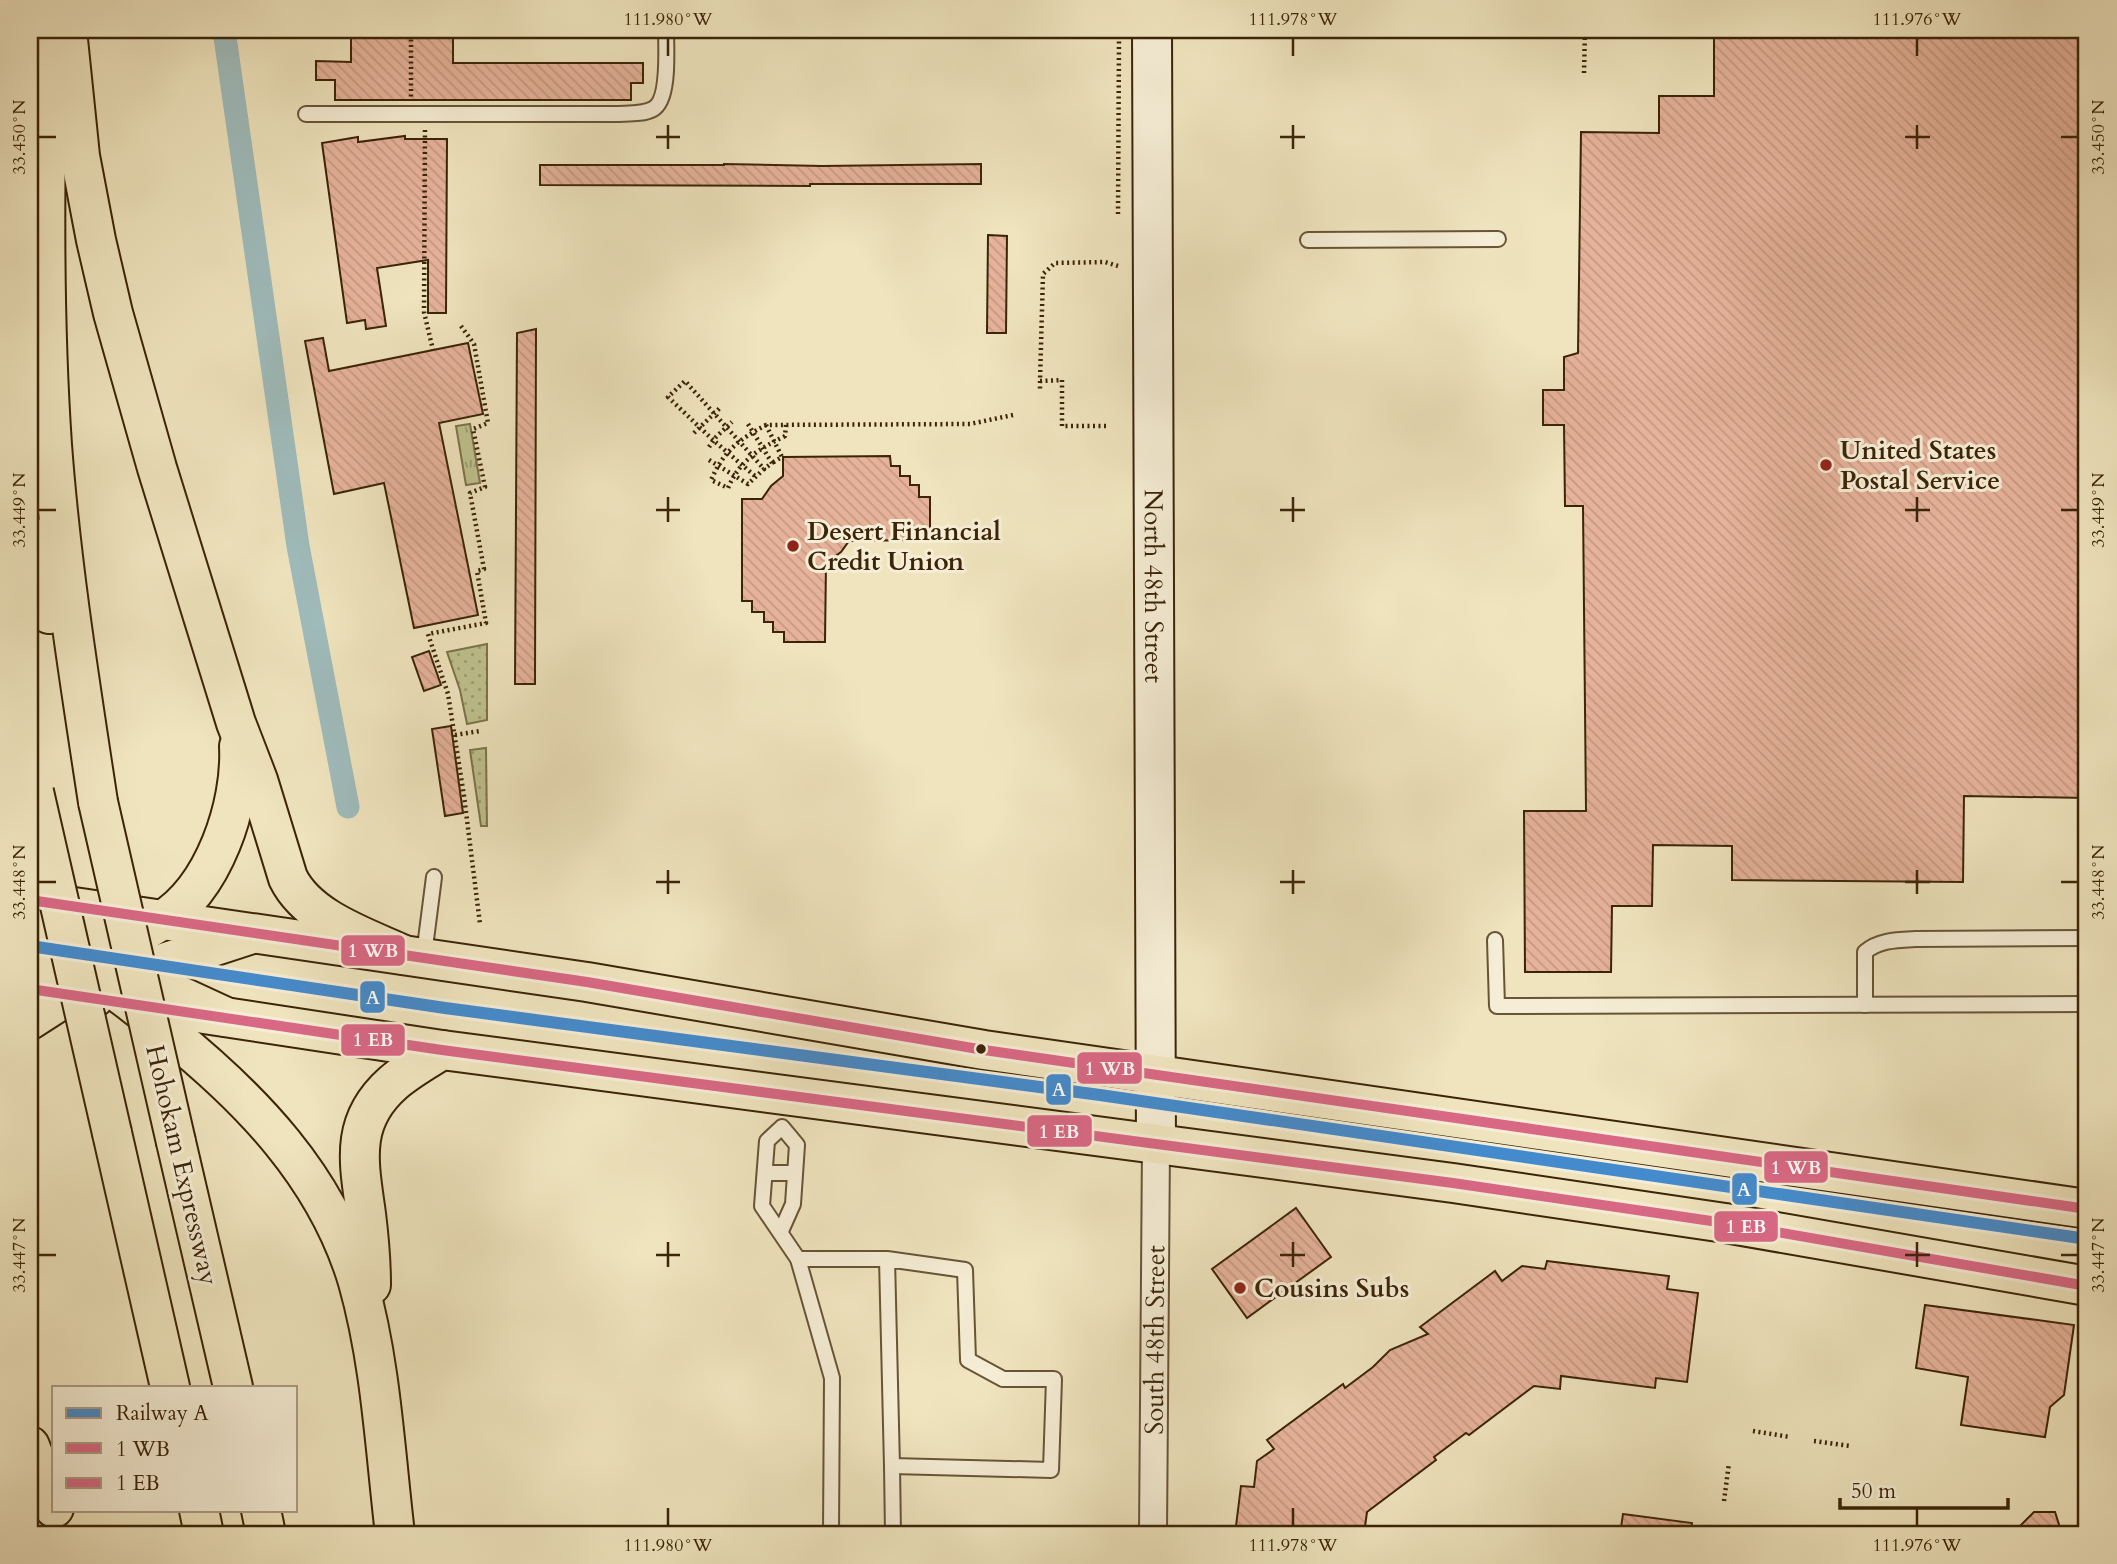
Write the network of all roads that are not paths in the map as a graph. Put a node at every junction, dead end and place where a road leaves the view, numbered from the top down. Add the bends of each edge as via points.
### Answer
1 (48, 30) edge
2 (67, 30) edge
3 (666, 30) edge
4 (1152, 30) edge
5 (306, 114) dead end
6 (1498, 239) dead end
7 (1308, 240) dead end
8 (30, 536) edge
9 (236, 723) junction
10 (32, 783) edge
11 (98, 802) junction
12 (434, 877) dead end
13 (34, 907) edge
14 (163, 920) junction
15 (252, 934) junction
16 (2087, 939) edge
17 (1495, 940) dead end
18 (414, 956) junction
19 (30, 967) edge
20 (104, 976) junction
21 (30, 989) edge
22 (2087, 1004) edge
23 (1865, 1005) junction
24 (30, 1020) edge
25 (442, 1050) junction
26 (1157, 1076) junction
27 (783, 1111) junction
28 (1156, 1145) junction
29 (765, 1173) junction
30 (795, 1174) junction
31 (2087, 1209) edge
32 (781, 1231) junction
33 (798, 1259) junction
34 (887, 1259) junction
35 (2087, 1286) edge
36 (372, 1339) junction
37 (170, 1386) edge
38 (233, 1386) edge
39 (30, 1446) edge
40 (892, 1466) junction
41 (52, 1501) edge
42 (56, 1512) edge
43 (199, 1512) edge
44 (261, 1512) edge
45 (64, 1534) edge
46 (204, 1534) edge
47 (266, 1534) edge
48 (395, 1534) edge
49 (831, 1534) edge
50 (893, 1534) edge
51 (1153, 1534) edge

1 - 11 main road via 45,263 52,445 64,573
2 - 9 main road via 80,156 113,313
3 - 5 lane via 664,92 659,105 651,110 614,114
4 - 26 street, North 48th Street
6 - 7 lane
8 - 11 main road, Hohokam Expressway
9 - 14 main road via 240,766 231,819 201,879
9 - 18 main road via 294,890 335,922
10 - 37 main road, bridge
11 - 38 main road, Hohokam Expressway, bridge
12 - 18 lane
13 - 14 main road
13 - 20 main road
14 - 15 main road
14 - 20 main road via 118,944
15 - 18 main road
15 - 20 main road
16 - 23 lane via 1916,939 1872,946 1865,952
17 - 23 lane via 1497,1006
18 - 26 main road
19 - 20 main road
20 - 21 main road
20 - 24 main road
20 - 25 main road via 226,1017
20 - 36 main road via 229,1084 306,1172 348,1255
22 - 23 lane
25 - 27 main road
25 - 36 main road via 380,1097 360,1137
26 - 28 street, North 48th Street
26 - 31 main road
27 - 28 main road
27 - 29 lane via 767,1142
27 - 30 lane via 797,1145
28 - 35 main road via 1711,1221
28 - 51 street, South 48th Street
29 - 30 lane
29 - 32 lane via 762,1206
30 - 32 lane via 793,1204
32 - 33 lane
33 - 34 lane
33 - 49 lane via 832,1378
34 - 40 lane
34 - 40 lane via 965,1270 968,1360 1003,1380 1054,1380 1051,1470
36 - 48 main road
39 - 41 main road
40 - 50 lane
42 - 45 main road
43 - 46 main road
44 - 47 main road

